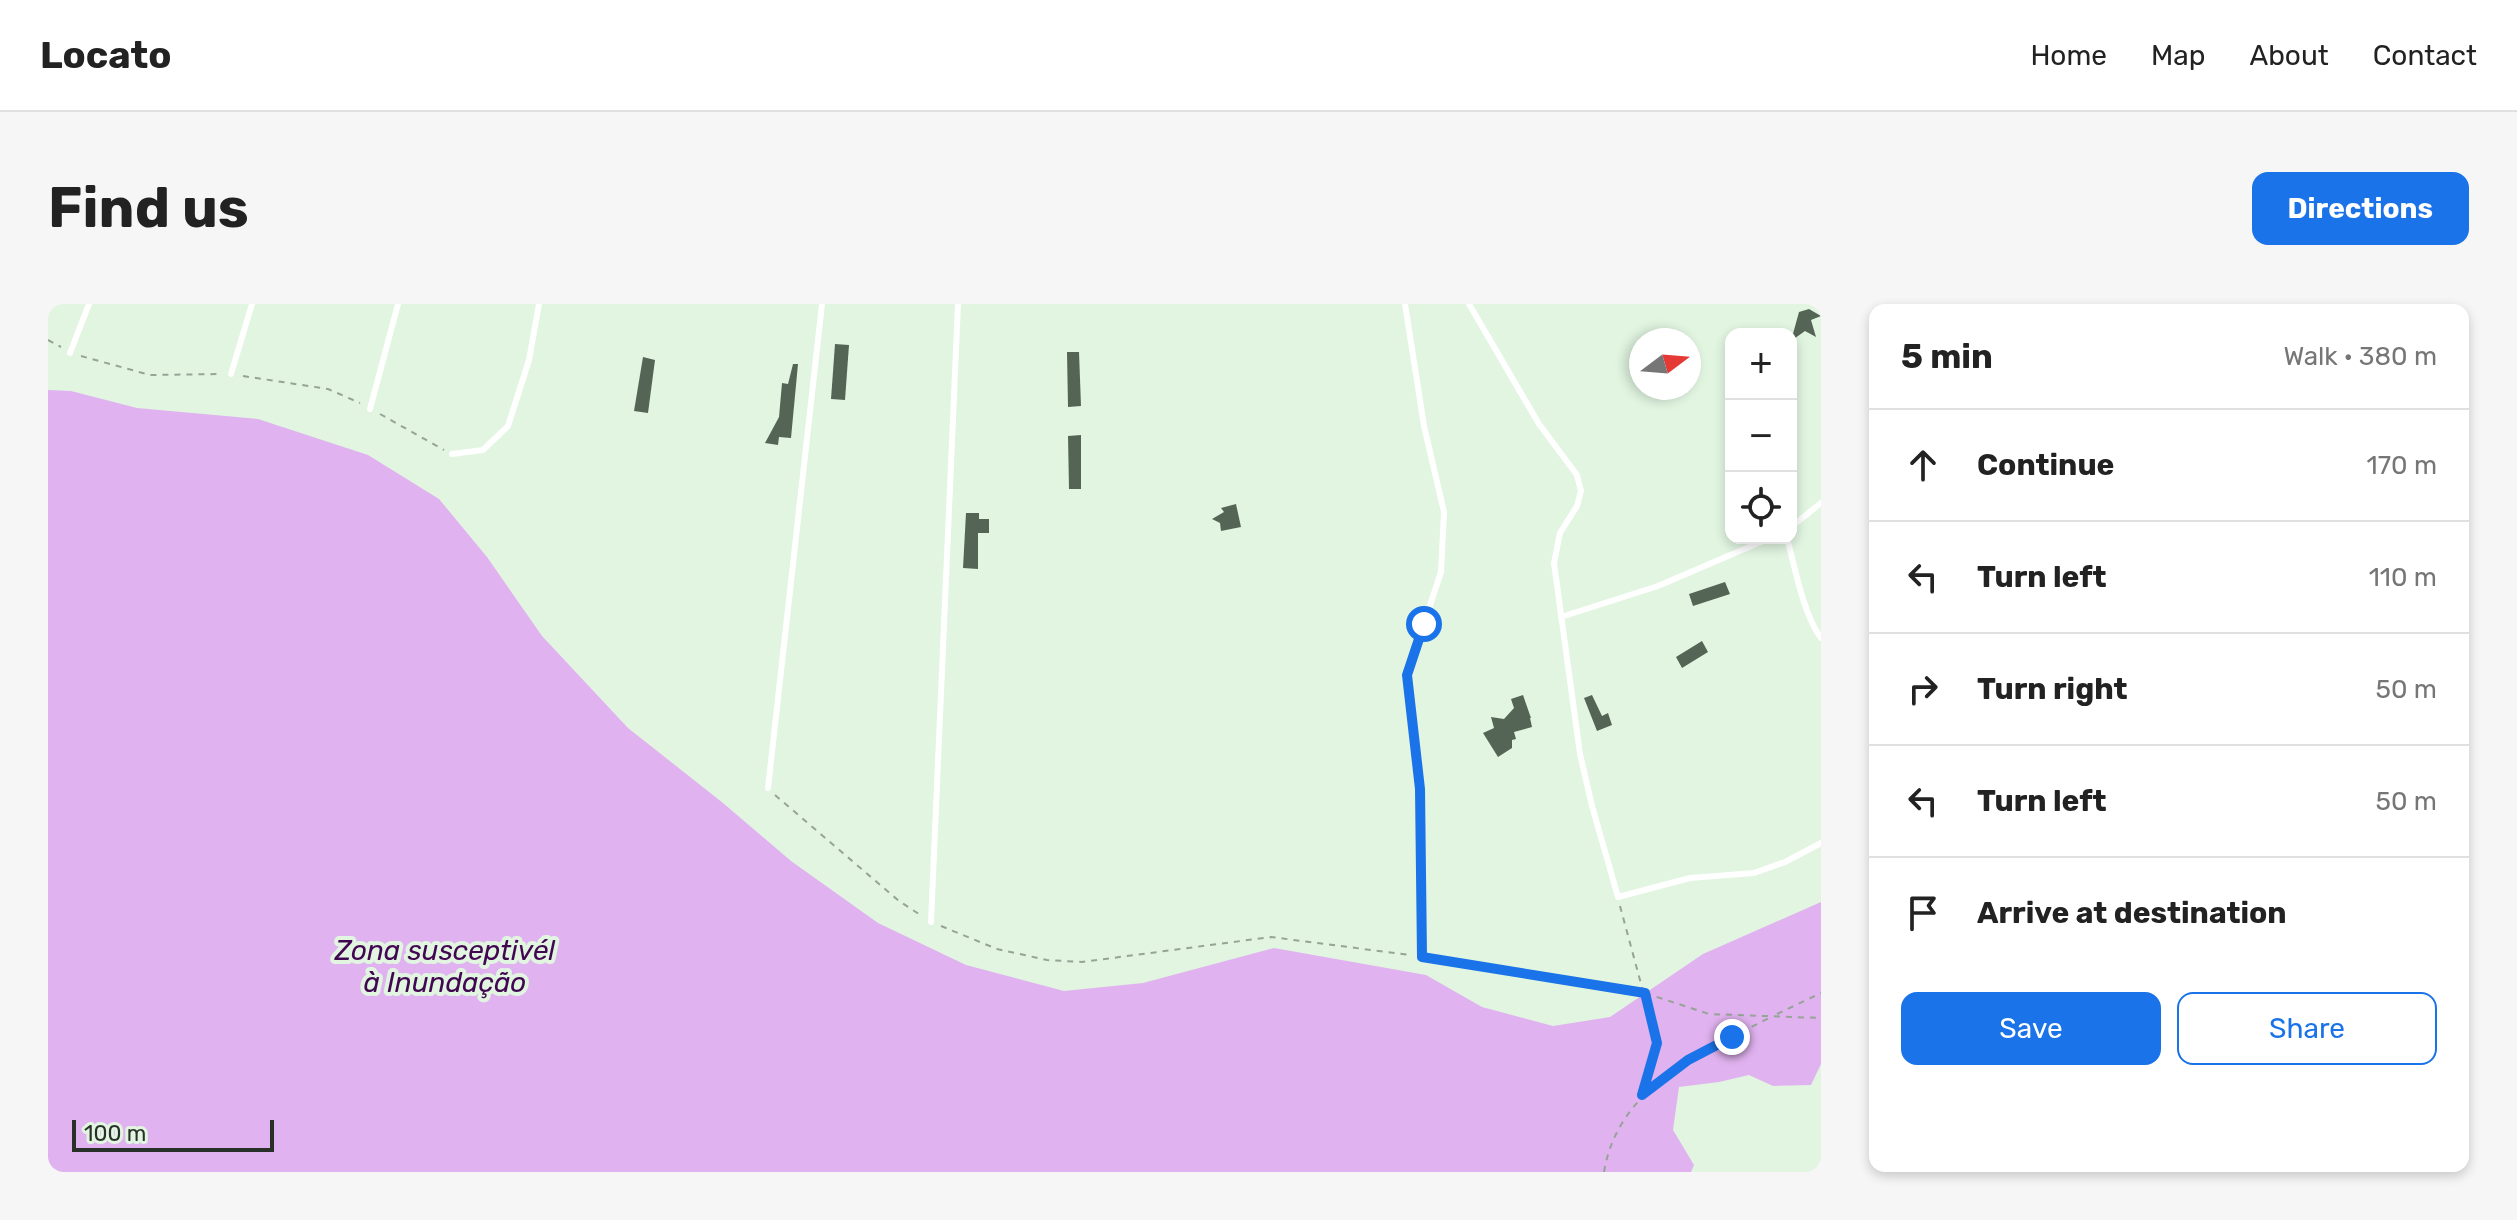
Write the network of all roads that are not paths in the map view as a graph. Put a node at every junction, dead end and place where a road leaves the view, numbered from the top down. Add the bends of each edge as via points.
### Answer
1 (89, 304) edge
2 (252, 304) edge
3 (398, 304) edge
4 (539, 304) edge
5 (822, 304) edge
6 (958, 304) edge
7 (1405, 304) edge
8 (1469, 304) edge
9 (70, 353) road end
10 (231, 374) road end
11 (370, 409) road end
12 (452, 454) road end
13 (1821, 503) edge
14 (1797, 522) edge
15 (1756, 544) edge
16 (1789, 544) edge
17 (1561, 617) junction
18 (1821, 638) edge
19 (768, 788) road end
20 (1821, 843) edge
21 (931, 922) road end
22 (1422, 957) road end

1 - 9 lane
2 - 10 lane
3 - 11 lane
4 - 12 lane via 529,360 508,426 483,450
5 - 19 lane
6 - 21 lane
7 - 22 lane via 1444,512 1441,572 1407,675 1420,789
8 - 17 lane via 1539,424 1577,475 1581,491 1560,533 1554,563
13 - 14 lane
15 - 17 lane via 1658,586
16 - 18 lane
17 - 20 lane via 1580,754 1618,897 1690,878 1754,873

